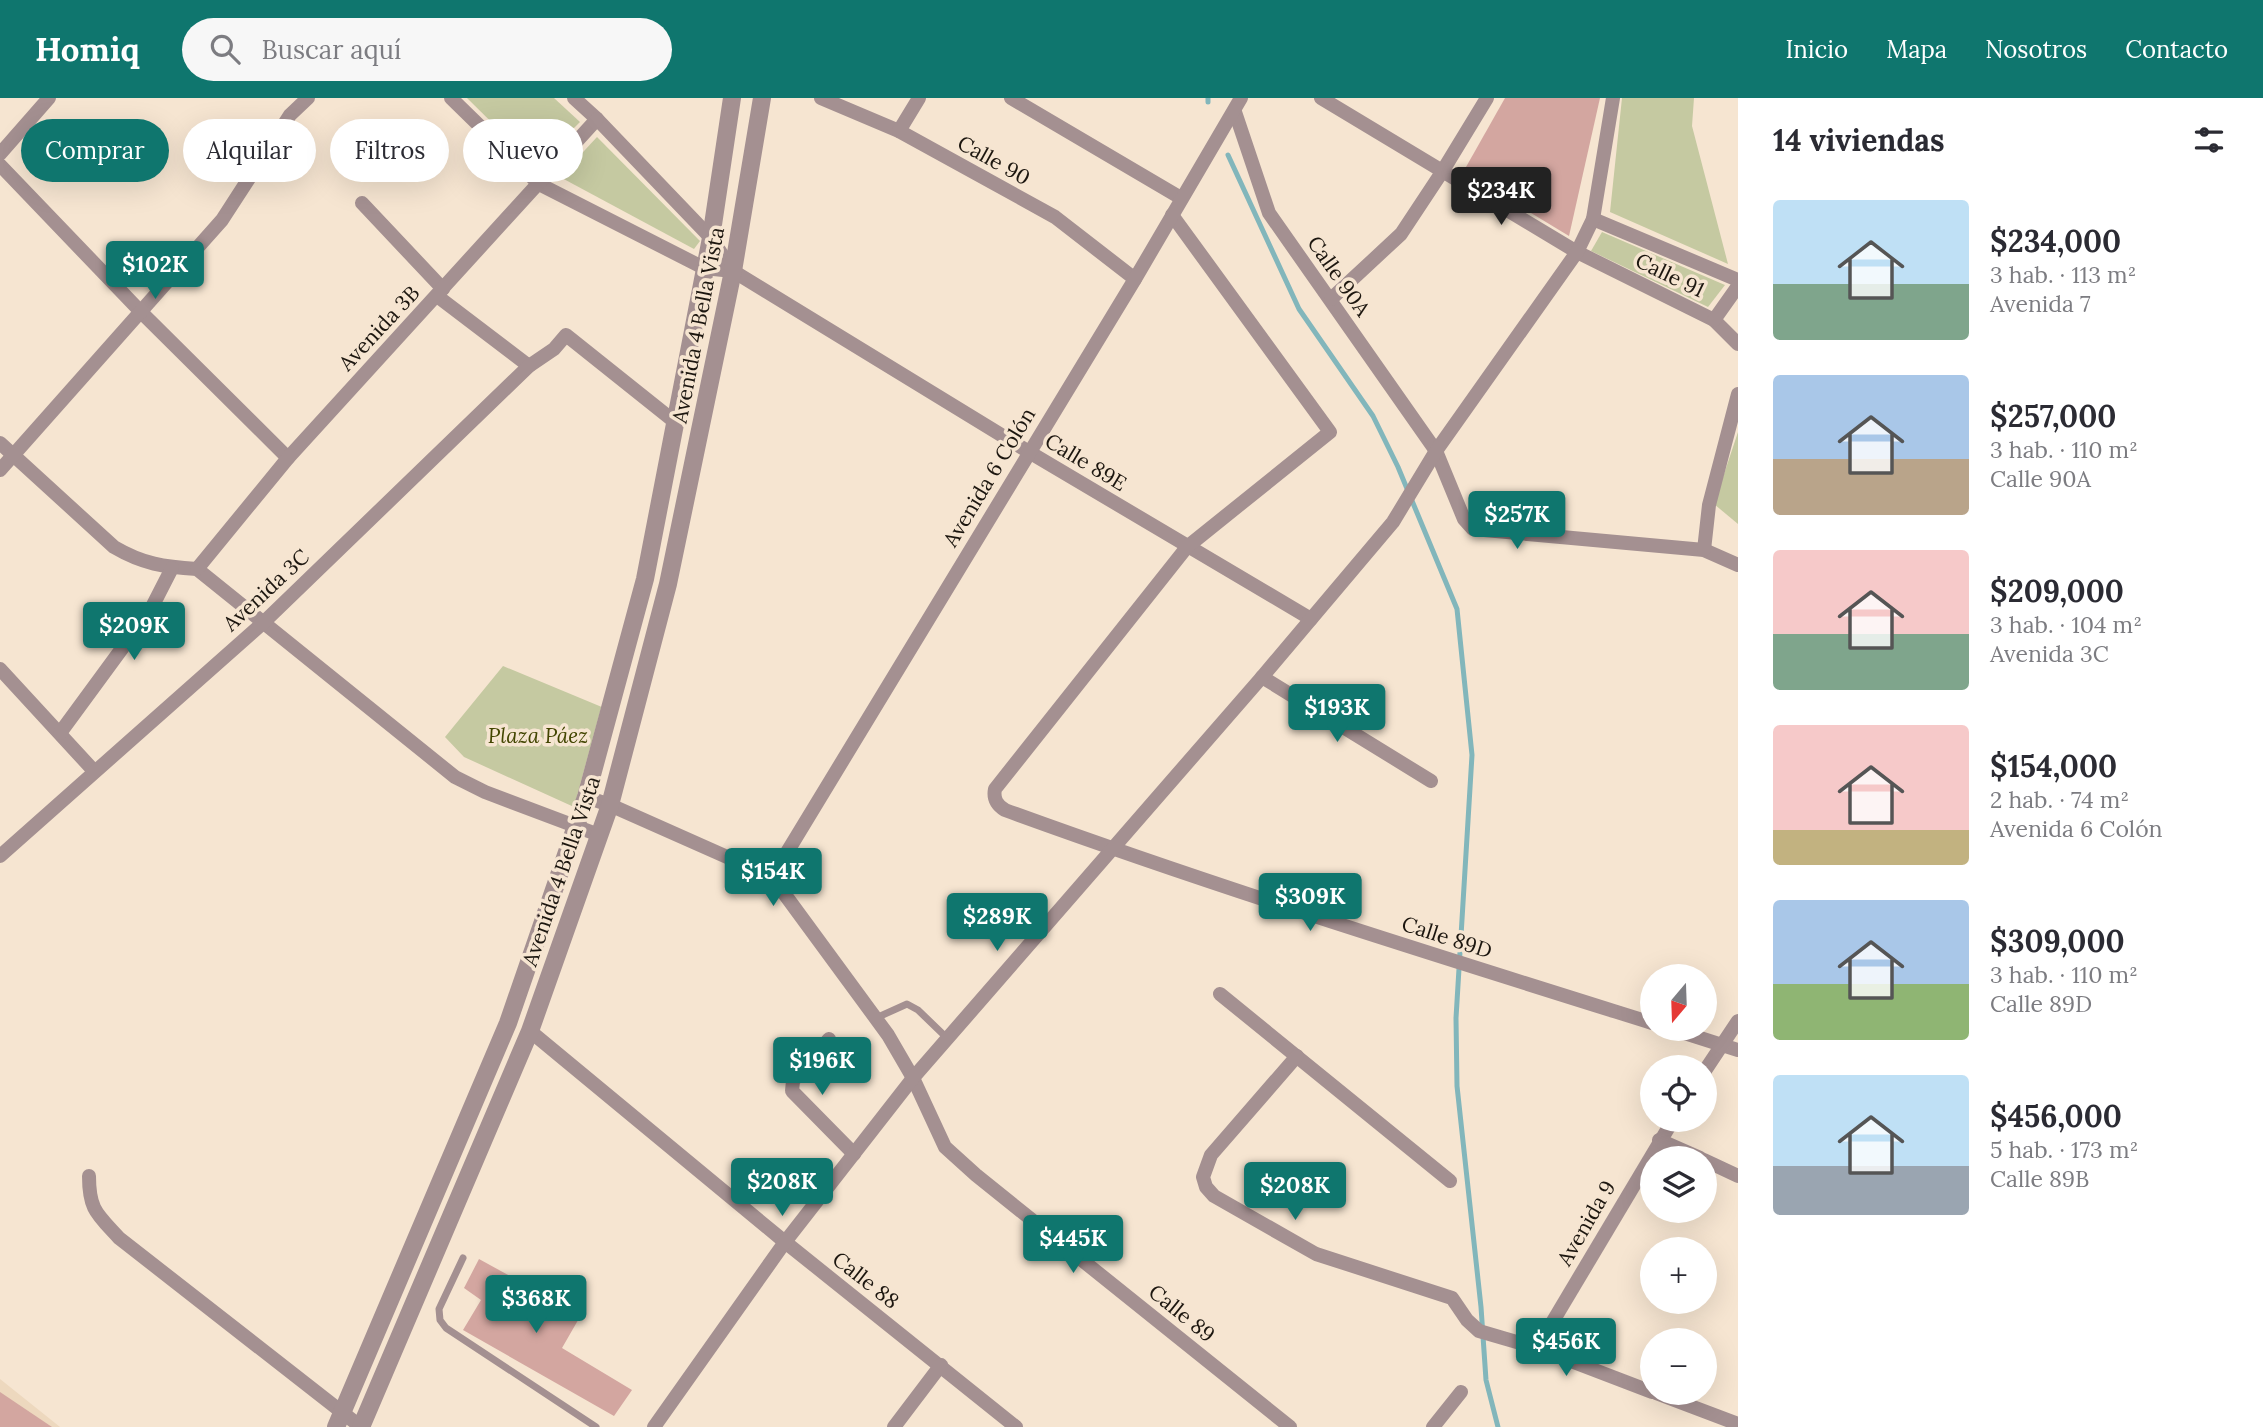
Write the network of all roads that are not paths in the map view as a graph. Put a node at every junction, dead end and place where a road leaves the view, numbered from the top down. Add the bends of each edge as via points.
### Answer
1 (49, 98) edge
2 (308, 98) edge
3 (451, 98) edge
4 (574, 98) edge
5 (732, 98) edge
6 (762, 98) edge
7 (821, 98) edge
8 (919, 98) edge
9 (1011, 98) edge
10 (1241, 98) edge
11 (1321, 98) edge
12 (1487, 98) edge
13 (1613, 98) edge
14 (1234, 112) junction
15 (597, 119) junction
16 (899, 131) junction
17 (0, 154) edge
18 (0, 165) edge
19 (1443, 172) junction
20 (539, 184) junction
21 (1181, 198) junction
22 (362, 203) dead end
23 (1172, 215) junction
24 (1592, 219) junction
25 (711, 238) junction
26 (1577, 252) junction
27 (704, 268) junction
28 (733, 271) junction
29 (1135, 279) junction
30 (1738, 281) edge
31 (1738, 286) edge
32 (440, 293) junction
33 (1331, 299) junction
34 (140, 311) junction
35 (1714, 320) junction
36 (1738, 344) edge
37 (529, 366) junction
38 (1738, 394) edge
39 (675, 422) junction
40 (0, 443) edge
41 (1436, 451) junction
42 (1029, 452) junction
43 (12, 456) junction
44 (288, 458) junction
45 (0, 470) edge
46 (1187, 547) junction
47 (1704, 550) junction
48 (1738, 565) edge
49 (172, 568) junction
50 (197, 569) junction
51 (1311, 619) junction
52 (264, 622) junction
53 (0, 669) edge
54 (1262, 677) junction
55 (60, 733) junction
56 (94, 771) junction
57 (1431, 781) dead end
58 (586, 797) junction
59 (610, 805) junction
60 (576, 827) junction
61 (599, 835) junction
62 (1111, 848) junction
63 (0, 856) edge
64 (772, 877) junction
65 (1220, 994) dead end
66 (876, 1018) junction
67 (1640, 1019) edge
68 (1738, 1021) edge
69 (530, 1031) junction
70 (947, 1038) junction
71 (829, 1039) dead end
72 (1710, 1041) edge
73 (1723, 1045) junction
74 (1738, 1050) edge
75 (1716, 1055) edge
76 (1297, 1056) junction
77 (913, 1078) junction
78 (1665, 1132) edge
79 (1660, 1140) junction
80 (1673, 1146) edge
81 (854, 1154) junction
82 (1717, 1166) edge
83 (89, 1176) dead end
84 (1738, 1176) edge
85 (1450, 1181) dead end
86 (785, 1242) junction
87 (463, 1258) dead end
88 (1537, 1348) junction
89 (942, 1366) junction
90 (1640, 1387) edge
91 (1461, 1392) dead end
92 (1688, 1405) edge
93 (339, 1420) edge
94 (1738, 1424) edge
95 (361, 1427) edge
96 (596, 1427) edge
97 (654, 1427) edge
98 (894, 1427) edge
99 (1016, 1427) edge
100 (1290, 1427) edge
101 (1433, 1427) edge

1 - 17 street
2 - 34 street via 290,115 222,220
3 - 20 street
4 - 15 street
5 - 25 street, Avenida 4 Bella Vista
6 - 28 street, Avenida 4 Bella Vista
7 - 16 street, Calle 90
8 - 16 street
9 - 21 street
10 - 14 street, Avenida 6 Colón
11 - 19 street, Calle 91
12 - 19 street
13 - 24 street
14 - 21 street, Avenida 6 Colón
14 - 33 street, Calle 90A via 1269,213
15 - 20 street, Avenida 3B
15 - 25 street
16 - 29 street, Calle 90 via 1055,218
18 - 34 street
19 - 26 street, Calle 91
19 - 33 street via 1401,234
20 - 27 street
20 - 32 street, Avenida 3B
21 - 23 street, Avenida 6 Colón
22 - 32 street
23 - 29 street, Avenida 6 Colón
23 - 46 street via 1330,432
24 - 26 street
24 - 30 street
25 - 27 street, Avenida 4 Bella Vista
25 - 28 street
26 - 35 street, Calle 91
26 - 41 street
27 - 28 street
27 - 39 street, Avenida 4 Bella Vista
28 - 42 street, Calle 89E
28 - 59 street, Avenida 4 Bella Vista via 668,583
29 - 42 street, Avenida 6 Colón
31 - 35 street
32 - 37 street
32 - 44 street, Avenida 3B
33 - 41 street, Calle 90A
34 - 43 street
34 - 44 street
35 - 36 street, Calle 91
37 - 39 street, Avenida 3C via 566,335
37 - 52 street, Avenida 3C
38 - 47 street via 1709,505
39 - 58 street, Avenida 4 Bella Vista via 645,579
40 - 43 street
41 - 47 street, Calle 90A via 1464,520 1473,529
41 - 51 street via 1394,522
42 - 46 street, Calle 89E
42 - 64 street, Avenida 6 Colón
43 - 45 street
43 - 49 street via 114,547 135,559
44 - 50 street, Avenida 3B
46 - 51 street, Calle 89E
46 - 62 street, Calle 89D via 995,789 999,807
47 - 48 street
49 - 50 street
49 - 55 street via 151,609
50 - 52 street
51 - 54 street
52 - 56 street, Avenida 3C
52 - 60 street via 455,777
53 - 55 street
54 - 57 street
54 - 62 street
55 - 56 street
56 - 63 street, Avenida 3C
58 - 59 street
58 - 60 street, Avenida 4 Bella Vista
59 - 61 street, Avenida 4 Bella Vista
59 - 64 street
60 - 61 street
60 - 93 street, Avenida 4 Bella Vista via 508,1023
61 - 69 street, Avenida 4 Bella Vista
62 - 67 street, Calle 89D
62 - 70 street
64 - 66 street, Calle 89
65 - 76 street
66 - 70 lane via 907,1004
66 - 77 street, Calle 89
68 - 73 street
69 - 86 street, Calle 88
69 - 95 street, Avenida 4 Bella Vista
70 - 77 street
71 - 81 street via 793,1082 792,1091
72 - 73 street
73 - 74 street
73 - 75 street
76 - 85 street
76 - 88 street via 1211,1155 1203,1177 1206,1187 1315,1254 1452,1298 1479,1331
77 - 81 street
77 - 100 street, Calle 89 via 945,1147 961,1163
78 - 79 street, Avenida 9
79 - 80 street
79 - 88 street, Avenida 9
81 - 86 street
82 - 84 street
83 - 93 street via 93,1209 119,1238
86 - 89 street, Calle 88
86 - 97 street
87 - 96 lane via 439,1309 446,1328
88 - 90 street
89 - 98 street
89 - 99 street, Calle 88
91 - 101 street
92 - 94 street
93 - 95 street

